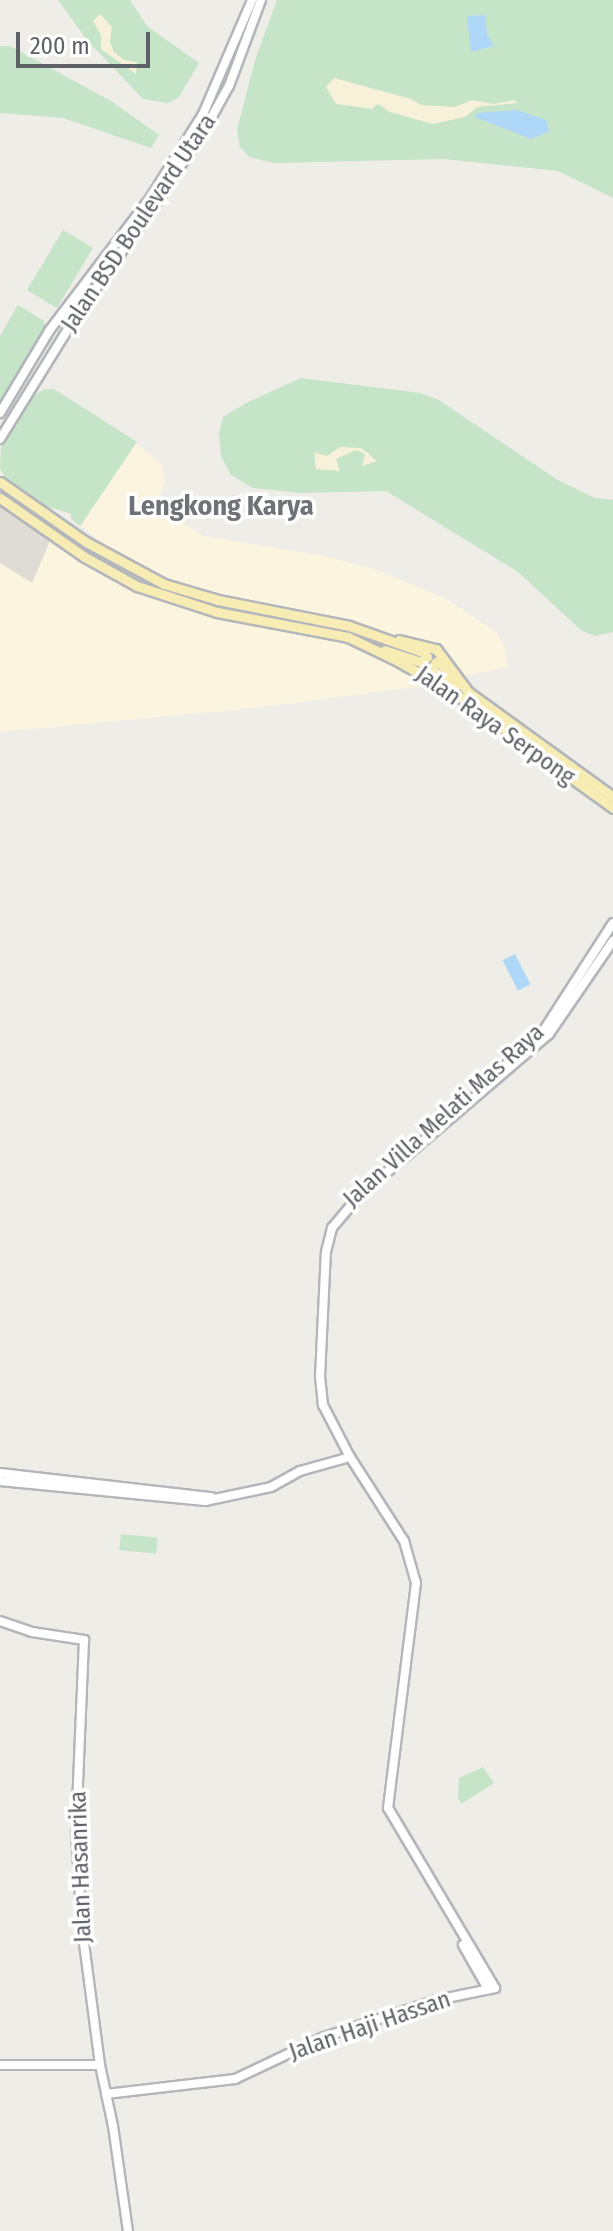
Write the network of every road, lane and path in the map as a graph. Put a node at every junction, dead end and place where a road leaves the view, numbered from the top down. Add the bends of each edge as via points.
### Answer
1 (252, 0) edge
2 (261, 0) edge
3 (206, 117) junction
4 (186, 150) junction
5 (1, 411) edge
6 (14, 416) junction
7 (0, 439) edge
8 (0, 480) edge
9 (0, 498) edge
10 (380, 637) junction
11 (374, 649) junction
12 (450, 689) junction
13 (468, 692) junction
14 (613, 797) edge
15 (613, 808) edge
16 (613, 923) edge
17 (613, 941) edge
18 (348, 1204) junction
19 (348, 1459) junction
20 (0, 1473) edge
21 (0, 1481) edge
22 (212, 1497) junction
23 (0, 1621) edge
24 (492, 1988) joint
25 (0, 2065) edge
26 (100, 2065) junction
27 (106, 2094) junction
28 (128, 2231) edge

1 - 3 street, Jalan BSD Boulevard Utara
2 - 3 street, Jalan BSD Boulevard Utara via 233,76
3 - 4 street, Jalan BSD Boulevard Utara
4 - 5 street, Jalan BSD Boulevard Utara via 49,331
4 - 6 street, Jalan BSD Boulevard Utara
5 - 6 street via 1,420
6 - 7 street, Jalan BSD Boulevard Utara
8 - 10 main road via 86,542 164,584
9 - 11 main road via 99,567 148,590 217,612 334,633
10 - 11 main road via 423,652 426,659
10 - 13 main road, Jalan Raya Serpong via 436,649
11 - 12 main road, Jalan Raya Serpong
12 - 13 main road via 433,670 436,662
12 - 15 main road, Jalan Raya Serpong
13 - 14 main road, Jalan Raya Serpong
16 - 18 street, Jalan Villa Melati Mas Raya via 535,1041
17 - 18 street, Jalan Villa Melati Mas Raya via 555,1027 533,1050
18 - 19 street, Jalan Villa Melati Mas Raya via 327,1243 320,1381 323,1405
19 - 22 street via 300,1471 271,1487
19 - 24 street, Jalan Villa Melati Mas Raya via 404,1541 416,1583 389,1818
20 - 22 street
21 - 22 street via 197,1501
23 - 26 street, Jalan Hasanrika via 84,1640 76,1834
24 - 27 street, Jalan Haji Hassan via 324,2037 235,2079
25 - 26 street
26 - 27 street, Jalan Hasanrika
27 - 28 street, Jalan Hasanrika

